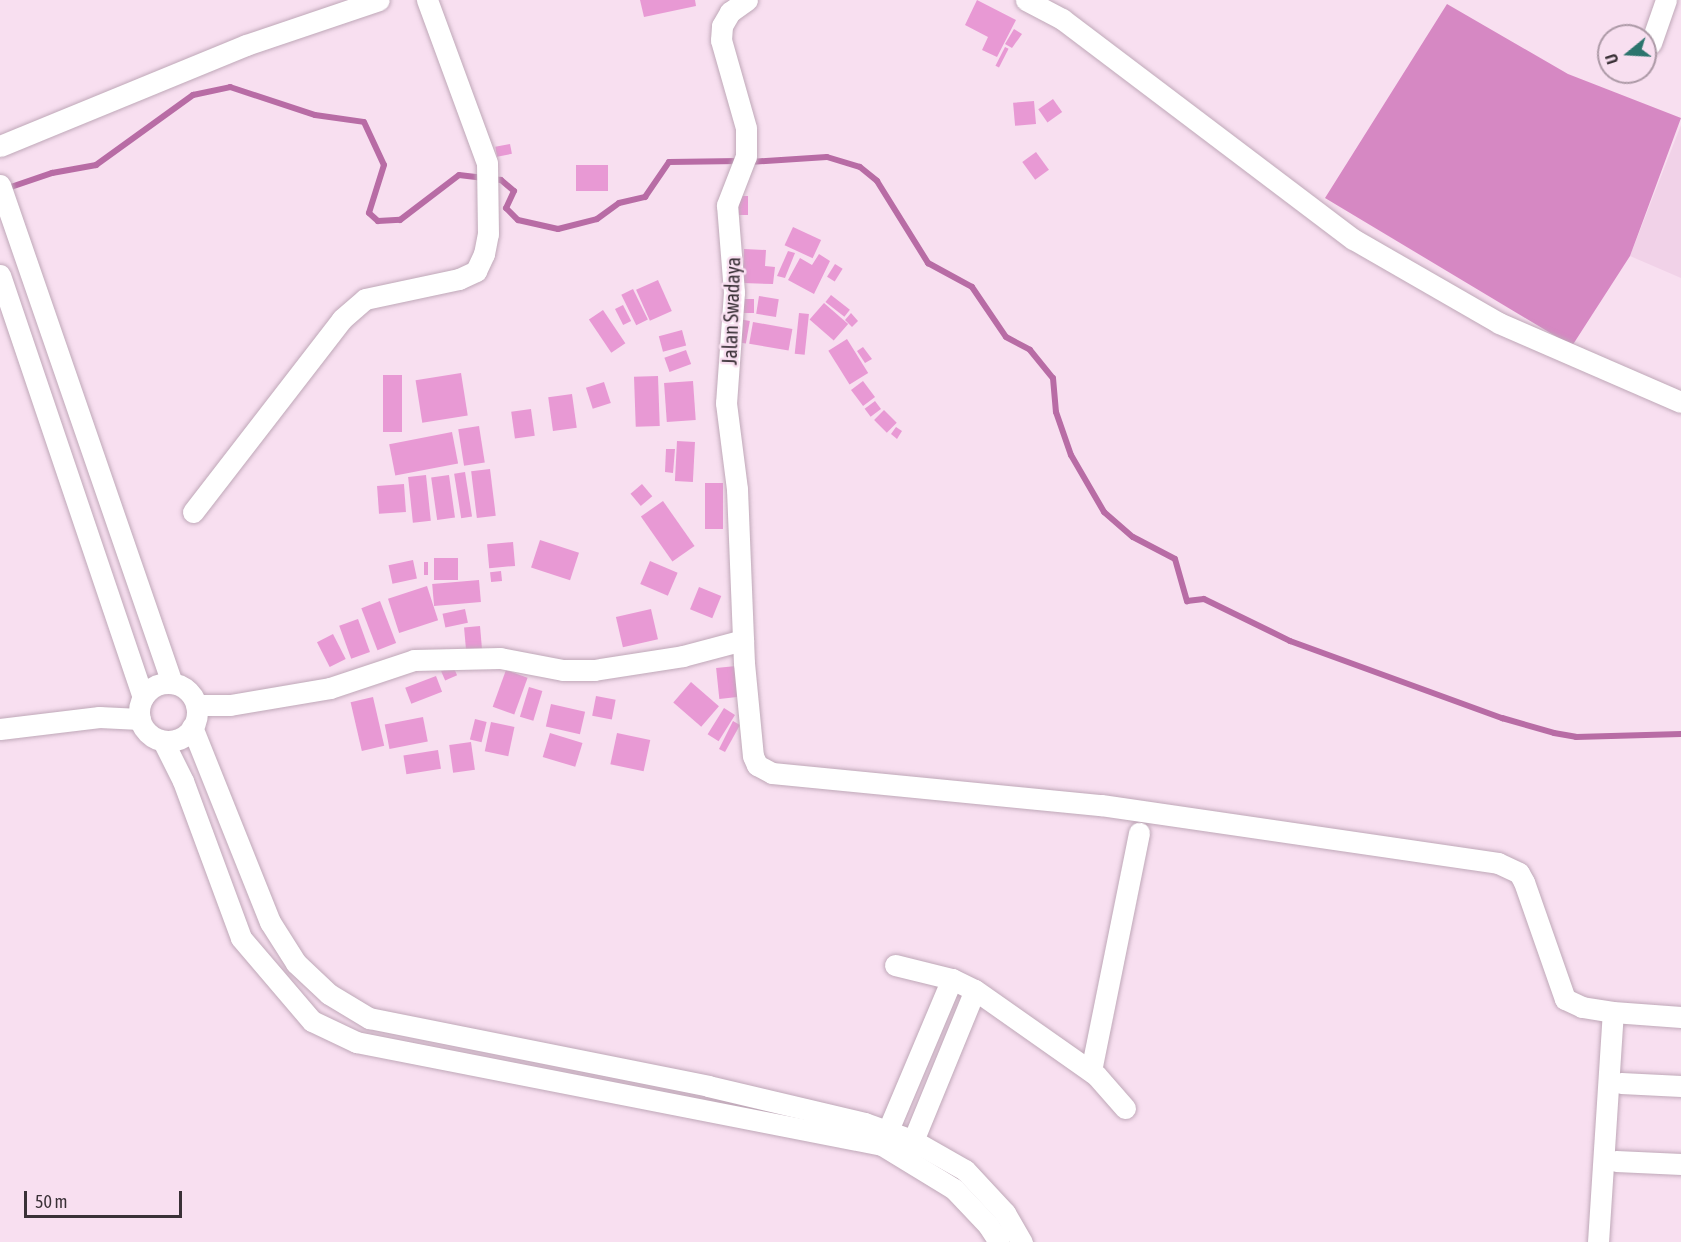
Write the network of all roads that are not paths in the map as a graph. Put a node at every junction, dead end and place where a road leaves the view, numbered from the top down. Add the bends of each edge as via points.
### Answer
1 (379, 0) edge
2 (427, 0) edge
3 (747, 0) edge
4 (1026, 0) edge
5 (1666, 0) edge
6 (1657, 26) edge
7 (0, 146) edge
8 (0, 185) edge
9 (0, 275) edge
10 (1681, 402) edge
11 (193, 512) dead end
12 (743, 640) junction
13 (172, 683) junction
14 (143, 697) junction
15 (196, 705) junction
16 (140, 719) junction
17 (192, 727) junction
18 (0, 729) edge
19 (163, 741) junction
20 (1139, 832) dead end
21 (895, 965) dead end
22 (952, 980) junction
23 (975, 990) junction
24 (1613, 1012) junction
25 (1681, 1017) edge
26 (1091, 1071) junction
27 (1621, 1083) dead end
28 (1681, 1086) edge
29 (1125, 1108) dead end
30 (885, 1138) junction
31 (910, 1149) junction
32 (1616, 1161) dead end
33 (1681, 1164) edge
34 (999, 1242) edge
35 (1022, 1242) edge
36 (1598, 1242) edge

1 - 7 street via 246,45
2 - 11 street via 487,163 488,234 476,271 459,279 365,299 342,319
3 - 12 street, Jalan Swadaya via 730,12 722,26 721,40 743,114 746,156 727,205 734,292 726,403 737,489
4 - 10 street via 1062,20 1280,187 1362,244 1499,322
5 - 6 street
8 - 13 street
9 - 14 street
12 - 15 street via 683,656 594,670 563,670 500,658 414,660 330,688 230,705
12 - 24 street, Jalan Swadaya via 753,756 765,771 1101,805 1498,863 1519,873 1524,882 1565,999 1582,1007
13 - 14 street via 160,684
13 - 15 street via 191,695
14 - 16 street
15 - 17 street
16 - 18 street via 99,717
16 - 19 street via 144,729
17 - 19 street via 185,736
17 - 30 street via 270,922 296,963 329,994 369,1018 708,1086
19 - 30 street via 183,780 242,938 312,1021 356,1042
20 - 26 street
21 - 22 street
22 - 23 street
22 - 30 street
23 - 26 street
23 - 31 street
24 - 25 street
24 - 36 street
26 - 29 street via 1109,1086
27 - 28 street
30 - 31 street
31 - 34 street via 988,1224
31 - 35 street via 965,1170 1005,1213
32 - 33 street

